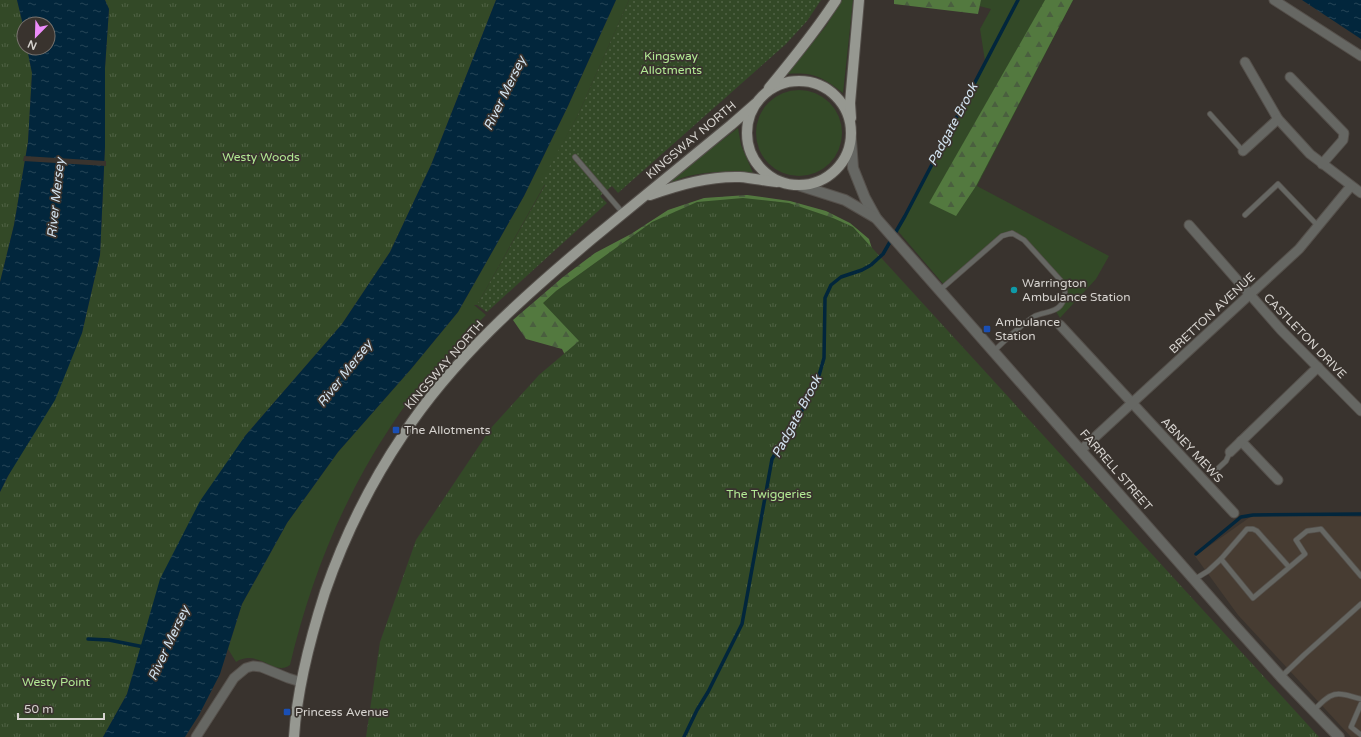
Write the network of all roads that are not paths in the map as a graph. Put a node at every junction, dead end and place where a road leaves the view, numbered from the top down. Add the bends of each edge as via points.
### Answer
1 (836, 0) edge
2 (859, 0) edge
3 (1274, 0) edge
4 (1361, 56) edge
5 (1245, 62) dead end
6 (1290, 77) dead end
7 (762, 95) junction
8 (755, 104) junction
9 (1210, 114) dead end
10 (1278, 119) junction
11 (851, 128) junction
12 (851, 140) junction
13 (1243, 150) joint
14 (575, 157) dead end
15 (1322, 164) junction
16 (786, 184) junction
17 (798, 185) junction
18 (1351, 186) junction
19 (1361, 193) edge
20 (644, 196) junction
21 (624, 213) junction
22 (1245, 215) dead end
23 (879, 220) junction
24 (1189, 225) dead end
25 (1318, 226) junction
26 (940, 290) junction
27 (1250, 295) junction
28 (1060, 325) dead end
29 (994, 351) junction
30 (1318, 367) junction
31 (1133, 403) junction
32 (1361, 411) edge
33 (1241, 441) junction
34 (1081, 450) junction
35 (1230, 452) joint
36 (1212, 474) dead end
37 (1278, 480) dead end
38 (1234, 513) dead end
39 (1221, 559) junction
40 (1289, 567) junction
41 (1361, 576) edge
42 (1195, 579) junction
43 (1361, 604) edge
44 (1281, 677) junction
45 (301, 682) junction
46 (1361, 699) edge
47 (1361, 704) edge
48 (1313, 711) junction
49 (1361, 735) edge
50 (196, 737) edge
51 (294, 737) edge
52 (1339, 737) edge

1 - 7 main road via 800,51
2 - 11 main road via 850,103
3 - 4 street
5 - 10 street
6 - 15 street via 1344,133 1343,140
7 - 8 main road
7 - 11 main road via 776,86 792,81 809,81 825,87 838,98 847,112
8 - 16 main road via 748,119 747,136 750,152 758,166 771,177
8 - 20 main road, KINGSWAY NORTH
9 - 13 lane
10 - 13 street
10 - 15 street
11 - 12 main road
12 - 17 main road via 847,155 838,168 827,177 813,183
12 - 23 street, FARRELL STREET via 853,168 865,198
14 - 21 lane
15 - 18 street
16 - 17 main road
16 - 20 main road, KINGSWAY NORTH via 740,177 706,179
17 - 23 street, FARRELL STREET via 845,200
18 - 19 street
18 - 25 street, BRETTON AVENUE
20 - 21 main road, KINGSWAY NORTH
21 - 45 main road, KINGSWAY NORTH via 504,316 461,361 403,434 377,476 340,552 317,616
22 - 25 lane via 1278,184
23 - 26 street, FARRELL STREET
24 - 27 street, CASTLETON DRIVE
25 - 27 street, BRETTON AVENUE via 1299,249
26 - 29 street, FARRELL STREET
26 - 29 lane via 1002,236 1012,233 1024,240 1063,283 1066,290 1062,305 1033,317
27 - 30 street, CASTLETON DRIVE
27 - 31 street, BRETTON AVENUE
28 - 31 street, ABNEY MEWS
29 - 34 street, FARRELL STREET
30 - 32 street, CASTLETON DRIVE
30 - 33 street
31 - 34 street, BRETTON AVENUE
31 - 38 street, ABNEY MEWS
33 - 35 street
33 - 37 street
34 - 42 street, FARRELL STREET
35 - 36 lane via 1226,461
39 - 40 lane via 1253,598
39 - 40 lane via 1247,529 1253,529
39 - 42 lane
40 - 41 lane via 1305,554 1296,540 1307,531 1321,529
42 - 44 street, FARRELL STREET
43 - 44 lane
44 - 48 street, FARRELL STREET
45 - 50 street via 261,667 253,666 240,671
45 - 51 main road, KINGSWAY NORTH
46 - 48 lane via 1341,693 1327,697
47 - 49 lane via 1351,727
48 - 52 street, FARRELL STREET

